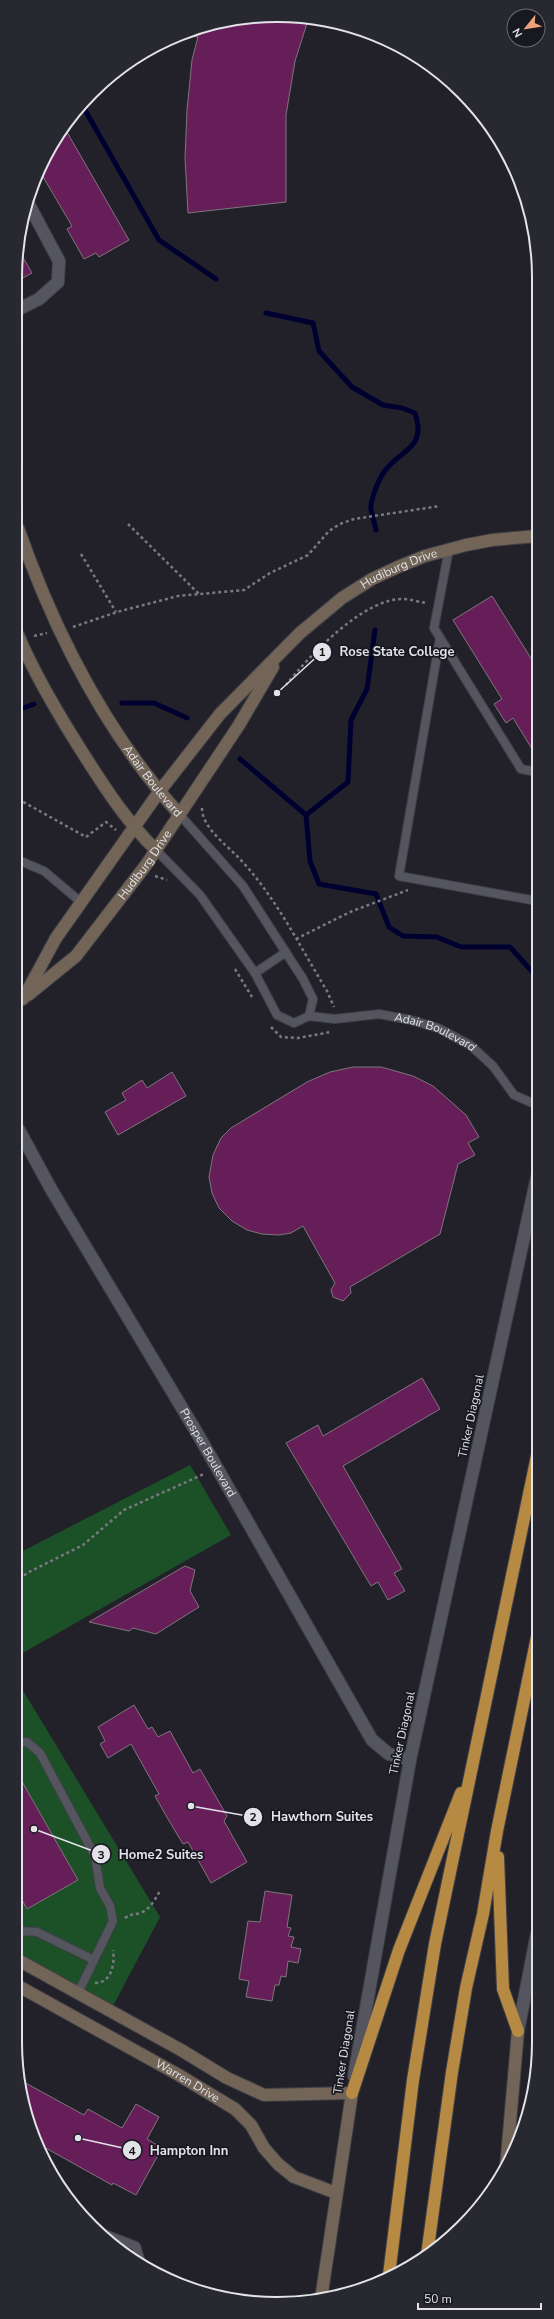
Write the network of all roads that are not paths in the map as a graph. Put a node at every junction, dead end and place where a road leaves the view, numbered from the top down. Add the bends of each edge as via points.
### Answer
1 (31, 209) edge
2 (22, 308) edge
3 (532, 536) edge
4 (22, 538) edge
5 (450, 549) junction
6 (440, 638) junction
7 (22, 643) edge
8 (283, 650) junction
9 (532, 771) edge
10 (159, 792) junction
11 (180, 815) junction
12 (133, 828) junction
13 (156, 850) junction
14 (22, 862) edge
15 (532, 900) edge
16 (82, 903) junction
17 (286, 952) junction
18 (255, 974) junction
19 (22, 999) edge
20 (22, 1000) edge
21 (310, 1016) junction
22 (532, 1103) edge
23 (22, 1136) edge
24 (532, 1200) edge
25 (532, 1480) edge
26 (532, 1661) edge
27 (22, 1742) edge
28 (410, 1760) junction
29 (474, 1760) junction
30 (497, 1831) junction
31 (22, 1931) edge
32 (532, 1959) edge
33 (94, 1960) junction
34 (22, 1962) edge
35 (22, 1988) edge
36 (78, 1993) junction
37 (518, 2031) junction
38 (352, 2093) junction
39 (507, 2152) edge
40 (336, 2193) junction
41 (112, 2236) edge
42 (428, 2247) edge
43 (139, 2257) edge
44 (389, 2271) edge
45 (322, 2293) edge

1 - 2 street via 59,261 58,282 39,299
3 - 5 street, Hudiburg Drive via 492,540
4 - 10 street, Adair Boulevard via 60,631 110,723
5 - 6 lane via 434,628
5 - 8 street, Hudiburg Drive via 425,556 372,579 324,612
6 - 9 lane via 520,769
6 - 15 lane via 399,876
7 - 12 street, Adair Boulevard via 74,739
8 - 10 street, Hudiburg Drive via 220,714
8 - 11 street, Hudiburg Drive via 239,725
10 - 11 street, Adair Boulevard
10 - 12 street, Hudiburg Drive
11 - 13 street, Hudiburg Drive
11 - 17 lane, Adair Boulevard via 243,886
12 - 13 street, Adair Boulevard
12 - 16 street, Hudiburg Drive
13 - 18 lane, Adair Boulevard via 200,895
13 - 20 street, Hudiburg Drive via 76,956
14 - 16 lane via 44,871
16 - 19 street, Hudiburg Drive via 56,938
17 - 18 lane
17 - 21 lane, Adair Boulevard via 313,999
18 - 21 lane, Adair Boulevard via 277,1015 294,1023
21 - 22 lane, Adair Boulevard via 335,1019 379,1014 438,1028 470,1045 493,1066 514,1095
23 - 28 street, Prosper Boulevard via 51,1189 216,1466 372,1740 389,1754
24 - 28 street, Tinker Diagonal
25 - 29 highway
26 - 30 highway
27 - 33 lane via 27,1742 40,1753 95,1856 100,1888 110,1906 114,1921
28 - 38 street, Tinker Diagonal
29 - 38 highway via 399,1950
29 - 44 highway via 435,1944 414,2072
30 - 37 highway via 503,1989
30 - 42 highway via 452,2072
31 - 33 lane via 37,1932
32 - 37 street
33 - 36 lane
34 - 36 street, Warren Drive
35 - 40 street, Warren Drive via 235,2109 250,2125 264,2148 288,2173 311,2185
36 - 38 street, Warren Drive via 227,2078 264,2095
37 - 39 street
38 - 40 street, Tinker Diagonal
40 - 45 street, Tinker Diagonal
41 - 43 lane via 136,2246

